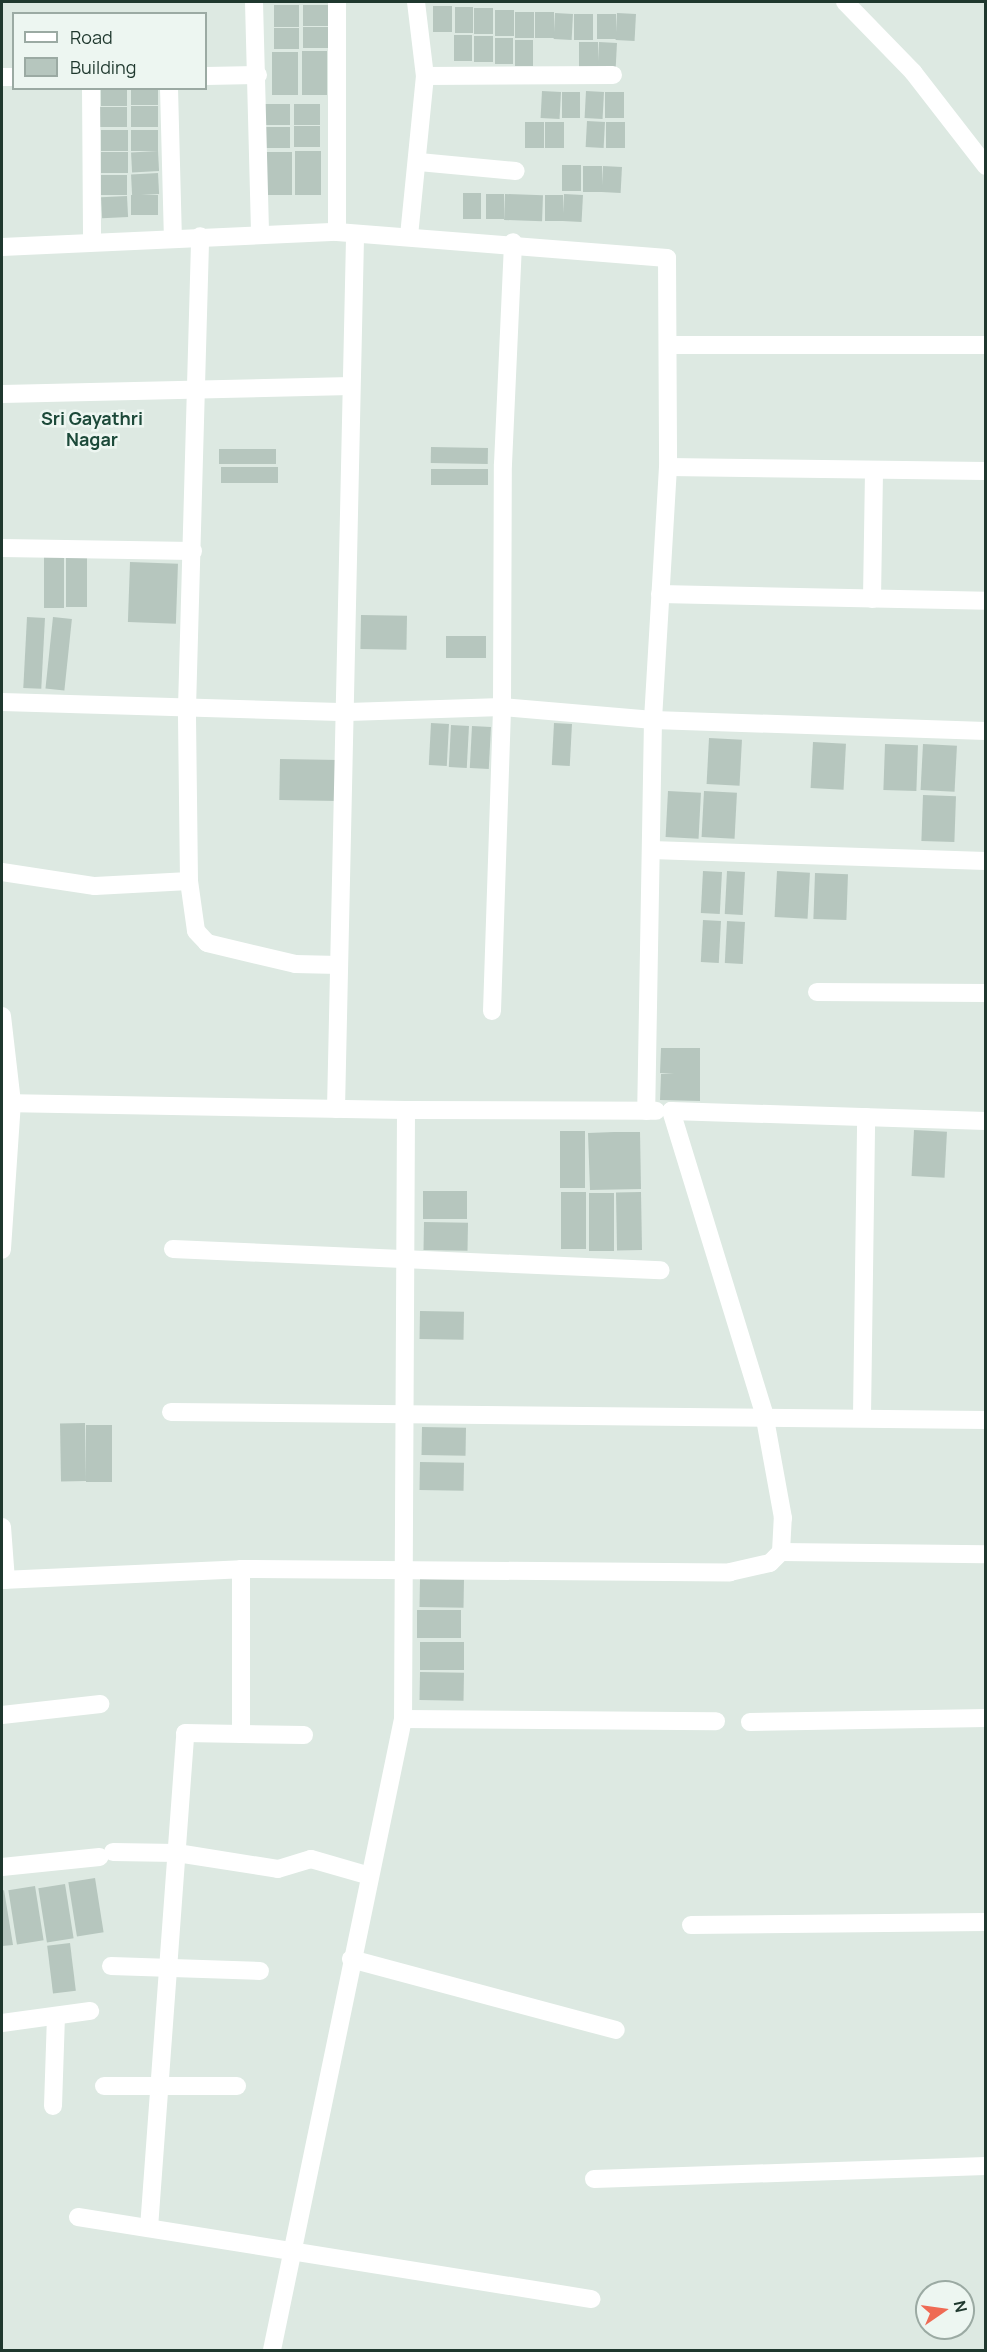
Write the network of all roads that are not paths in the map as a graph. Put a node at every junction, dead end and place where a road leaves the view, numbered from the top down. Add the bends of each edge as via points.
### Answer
1 (254, 2) edge
2 (337, 2) edge
3 (416, 2) edge
4 (844, 2) edge
5 (258, 75) junction
6 (613, 75) dead end
7 (207, 76) edge
8 (425, 76) junction
9 (92, 90) edge
10 (169, 90) edge
11 (419, 162) junction
12 (986, 166) edge
13 (516, 171) dead end
14 (2, 232) edge
15 (337, 232) junction
16 (260, 235) junction
17 (200, 236) junction
18 (355, 236) junction
19 (409, 236) junction
20 (173, 237) junction
21 (92, 240) junction
22 (513, 242) junction
23 (2, 247) edge
24 (668, 345) junction
25 (986, 345) edge
26 (351, 386) junction
27 (194, 390) junction
28 (2, 394) edge
29 (668, 467) junction
30 (874, 470) junction
31 (986, 471) edge
32 (2, 548) edge
33 (193, 551) junction
34 (660, 594) junction
35 (872, 599) junction
36 (986, 602) edge
37 (2, 702) edge
38 (502, 707) junction
39 (187, 708) junction
40 (348, 712) junction
41 (653, 720) junction
42 (986, 730) edge
43 (651, 850) junction
44 (986, 861) edge
45 (2, 872) edge
46 (189, 881) junction
47 (339, 964) junction
48 (817, 992) dead end
49 (986, 993) edge
50 (492, 1011) dead end
51 (2, 1016) edge
52 (7, 1102) edge
53 (336, 1109) junction
54 (406, 1110) junction
55 (646, 1111) junction
56 (671, 1111) junction
57 (866, 1117) junction
58 (986, 1121) edge
59 (173, 1249) dead end
60 (2, 1250) edge
61 (406, 1261) junction
62 (661, 1270) dead end
63 (171, 1412) dead end
64 (764, 1413) junction
65 (862, 1416) junction
66 (407, 1417) junction
67 (986, 1420) edge
68 (2, 1527) edge
69 (781, 1552) junction
70 (986, 1554) edge
71 (241, 1569) junction
72 (400, 1572) junction
73 (4, 1580) edge
74 (100, 1704) dead end
75 (2, 1715) edge
76 (986, 1718) edge
77 (404, 1719) junction
78 (716, 1721) dead end
79 (750, 1722) dead end
80 (242, 1734) junction
81 (304, 1735) dead end
82 (177, 1853) junction
83 (2, 1867) edge
84 (370, 1876) junction
85 (986, 1922) edge
86 (691, 1925) dead end
87 (351, 1959) junction
88 (111, 1966) dead end
89 (170, 1968) junction
90 (260, 1971) dead end
91 (90, 2011) dead end
92 (56, 2016) junction
93 (2, 2023) edge
94 (616, 2030) dead end
95 (162, 2085) junction
96 (104, 2086) dead end
97 (237, 2086) dead end
98 (53, 2106) dead end
99 (986, 2166) edge
100 (594, 2179) dead end
101 (78, 2217) dead end
102 (149, 2228) junction
103 (289, 2250) junction
104 (591, 2298) dead end
105 (272, 2350) edge

1 - 5 street
2 - 15 street
3 - 8 street
4 - 12 street via 913,72
5 - 7 street
5 - 16 street
6 - 8 street
8 - 11 street
9 - 21 street
10 - 20 street
11 - 13 street
11 - 19 street
14 - 23 street
15 - 16 street
15 - 18 street
16 - 17 street
17 - 20 street
17 - 27 street
18 - 19 street
18 - 26 street
19 - 22 street
20 - 21 street
21 - 23 street
22 - 24 street via 667,258
22 - 38 street via 503,464
24 - 25 street
24 - 29 street
26 - 27 street
26 - 40 street
27 - 28 street
27 - 33 street
29 - 30 street
29 - 34 street
30 - 31 street
30 - 35 street
32 - 33 street
33 - 39 street
34 - 35 street
34 - 41 street
35 - 36 street
37 - 39 street
38 - 40 street
38 - 41 street
38 - 50 street
39 - 40 street
39 - 46 street
40 - 47 street
41 - 42 street
41 - 43 street
43 - 44 street
43 - 55 street
45 - 46 street via 95,886
46 - 47 street via 196,931 207,943 296,964
47 - 53 street
48 - 49 street
51 - 52 street
52 - 53 street
52 - 60 street
53 - 54 street
54 - 55 street
54 - 61 street
55 - 56 street
56 - 57 street
56 - 64 street
57 - 58 street
57 - 65 street
59 - 61 street
61 - 62 street
61 - 66 street
63 - 66 street
64 - 65 street
64 - 66 street
64 - 69 street via 783,1518
65 - 67 street
66 - 72 street
68 - 73 street
69 - 70 street
69 - 72 street via 770,1563 730,1572
71 - 72 street
71 - 73 street
71 - 80 street
72 - 77 street
74 - 75 street
76 - 79 street
77 - 78 street
77 - 84 street
80 - 81 street
80 - 82 street via 185,1733
82 - 83 street via 106,1854
82 - 84 street via 278,1869 311,1859
82 - 89 street
84 - 87 street
85 - 86 street
87 - 94 street
87 - 103 street
88 - 89 street
89 - 90 street
89 - 95 street
91 - 92 street
92 - 93 street
92 - 98 street
95 - 96 street
95 - 97 street
95 - 102 street
99 - 100 street
101 - 102 street
102 - 103 street
103 - 104 street
103 - 105 street

